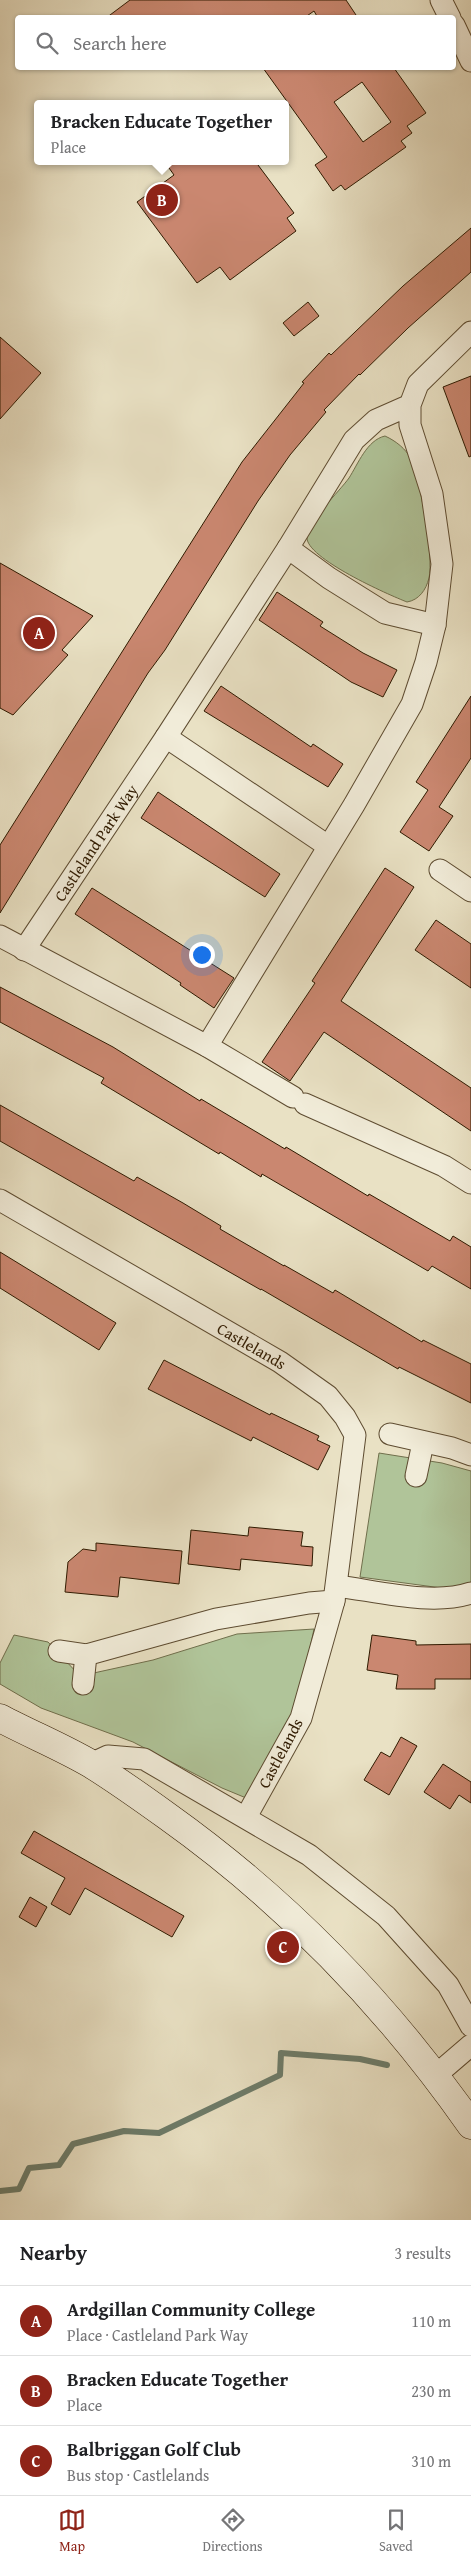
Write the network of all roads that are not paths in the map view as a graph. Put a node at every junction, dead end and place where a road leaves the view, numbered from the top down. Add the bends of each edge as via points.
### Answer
1 (441, 0) edge
2 (448, 15) edge
3 (456, 29) edge
4 (471, 60) edge
5 (471, 332) edge
6 (410, 405) junction
7 (288, 548) junction
8 (435, 625) junction
9 (166, 737) junction
10 (328, 846) junction
11 (440, 870) dead end
12 (471, 891) edge
13 (0, 936) edge
14 (24, 950) junction
15 (207, 1046) junction
16 (471, 1183) edge
17 (0, 1200) edge
18 (390, 1434) dead end
19 (423, 1443) junction
20 (471, 1455) edge
21 (416, 1476) dead end
22 (471, 1593) edge
23 (336, 1594) junction
24 (59, 1650) dead end
25 (86, 1655) junction
26 (83, 1684) dead end
27 (0, 1718) edge
28 (91, 1764) junction
29 (246, 1817) junction
30 (471, 2026) edge
31 (471, 2045) edge
32 (436, 2075) junction
33 (471, 2125) edge

1 - 2 street
3 - 4 street
5 - 6 street via 418,384
6 - 7 street, Castleland Park Way via 376,420 354,440
6 - 8 street via 410,425 432,494 442,564
7 - 8 street via 385,613
7 - 9 street, Castleland Park Way
8 - 10 street via 412,704
9 - 10 street
9 - 14 street, Castleland Park Way
10 - 15 street
11 - 12 street
13 - 14 street
14 - 15 street
15 - 16 street via 299,1101 444,1166
17 - 23 street, Castlelands via 280,1362 328,1396 355,1435
18 - 19 street
19 - 20 street
19 - 21 street
22 - 23 street via 459,1597
23 - 25 street via 309,1603 216,1618
23 - 29 street, Castlelands via 301,1718
24 - 25 street
25 - 26 street
27 - 28 main road
28 - 29 street via 108,1756 144,1759
28 - 32 main road via 203,1842 262,1890 375,2001
29 - 30 street via 309,1855 386,1916 448,1985
31 - 32 street
32 - 33 main road

